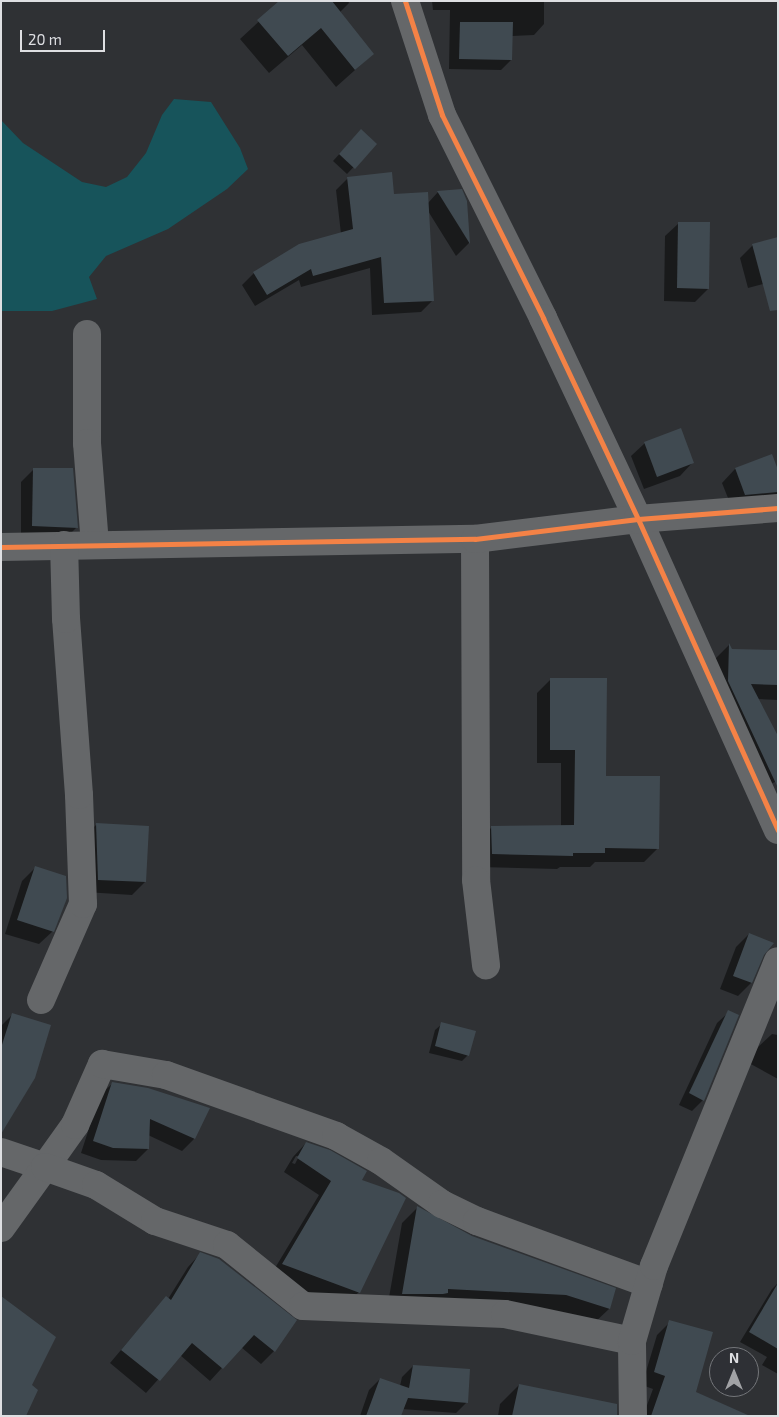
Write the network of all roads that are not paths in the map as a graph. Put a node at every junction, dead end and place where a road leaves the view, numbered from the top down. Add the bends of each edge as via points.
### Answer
1 (405, 1) edge
2 (87, 334) dead end
3 (778, 508) edge
4 (638, 519) junction
5 (475, 539) junction
6 (95, 544) junction
7 (64, 545) junction
8 (1, 547) edge
9 (778, 830) edge
10 (778, 961) edge
11 (486, 965) dead end
12 (41, 1000) dead end
13 (1, 1152) edge
14 (45, 1167) junction
15 (1, 1228) edge
16 (649, 1284) junction
17 (632, 1341) junction
18 (633, 1416) edge

1 - 4 street via 442,115
2 - 6 street via 87,443
3 - 4 street
4 - 5 street
4 - 9 street
5 - 6 street
5 - 11 street via 476,880
6 - 7 street
7 - 8 street
7 - 12 street via 83,904
10 - 16 street
13 - 14 street
14 - 15 street
14 - 16 street via 75,1125 102,1064 166,1075 336,1136 381,1161 442,1204 477,1222
14 - 17 street via 96,1186 155,1220 227,1245 303,1306 505,1314
16 - 17 street
17 - 18 street

